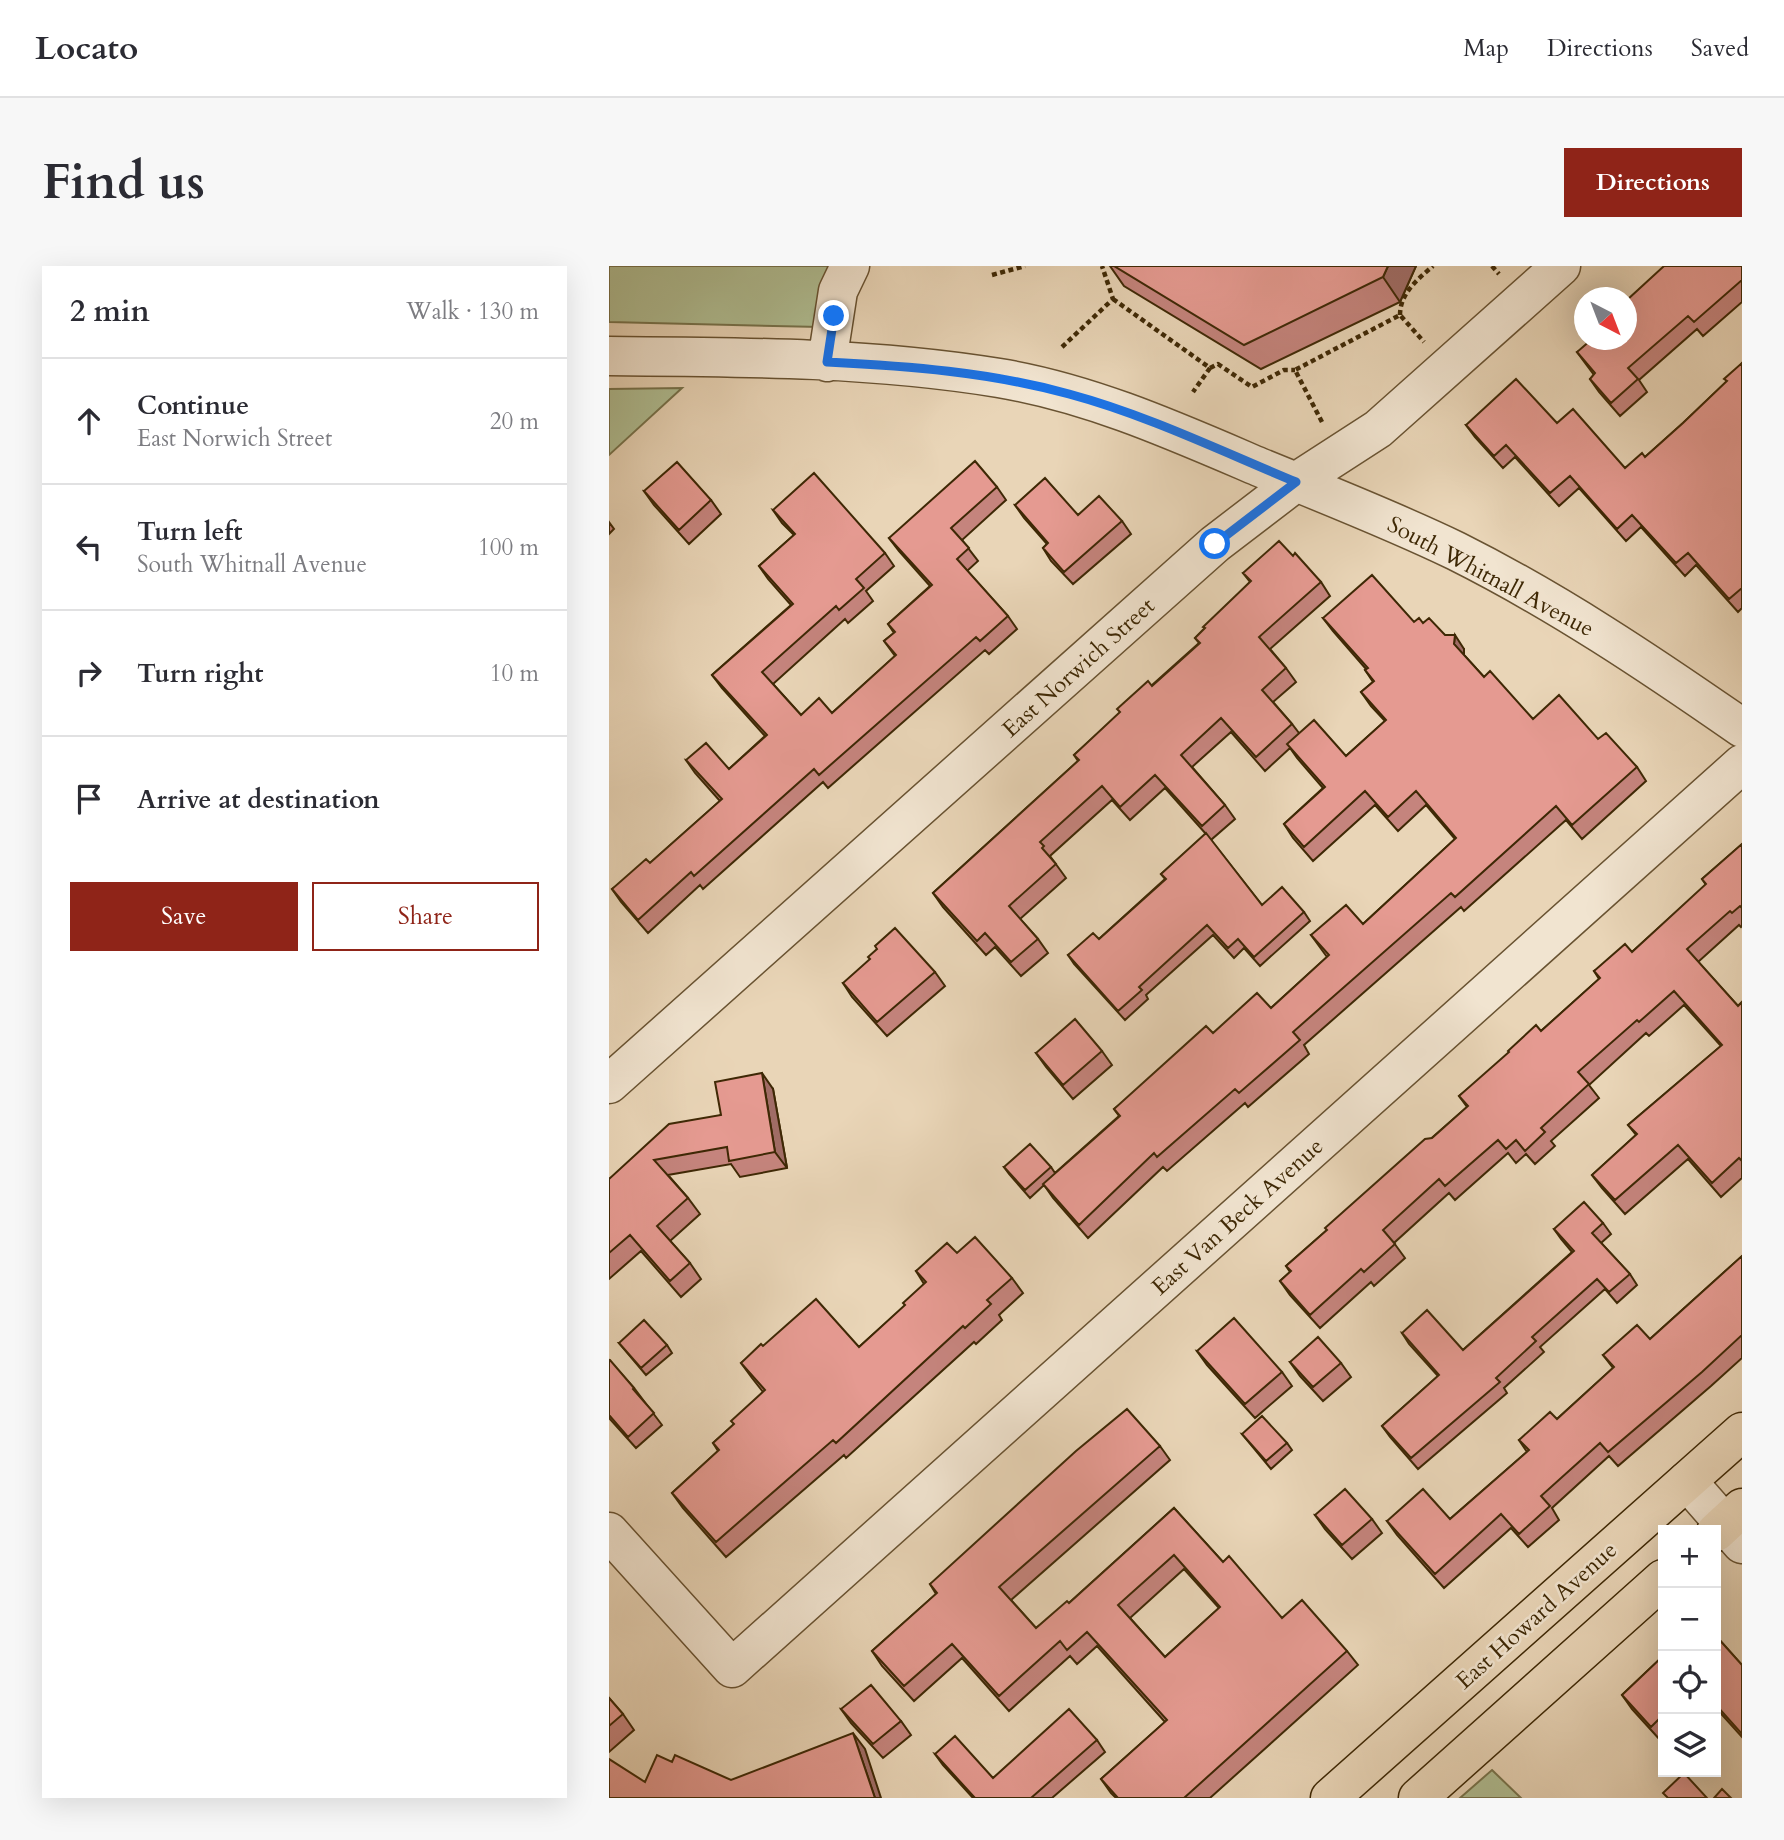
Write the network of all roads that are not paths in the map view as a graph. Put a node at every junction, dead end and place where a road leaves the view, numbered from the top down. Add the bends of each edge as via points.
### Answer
1 (850, 266) edge
2 (1561, 266) edge
3 (609, 355) edge
4 (827, 362) junction
5 (1296, 482) junction
6 (1742, 728) edge
7 (1742, 764) edge
8 (609, 1084) edge
9 (1742, 1432) edge
10 (1687, 1481) junction
11 (1731, 1527) edge
12 (609, 1532) edge
13 (1658, 1583) edge
14 (1330, 1798) edge
15 (1418, 1798) edge

1 - 4 street via 838,291
2 - 5 street, East Norwich Street via 1378,429
3 - 4 street, South Whitnall Avenue
4 - 5 street, South Whitnall Avenue via 946,370 1070,394 1161,425
5 - 6 street, South Whitnall Avenue via 1457,552 1521,587 1623,647
5 - 8 street, East Norwich Street via 1215,544
7 - 12 street, East Van Beck Avenue via 731,1668
9 - 10 main road, East Howard Avenue
10 - 11 street
10 - 14 main road, East Howard Avenue
13 - 15 main road

